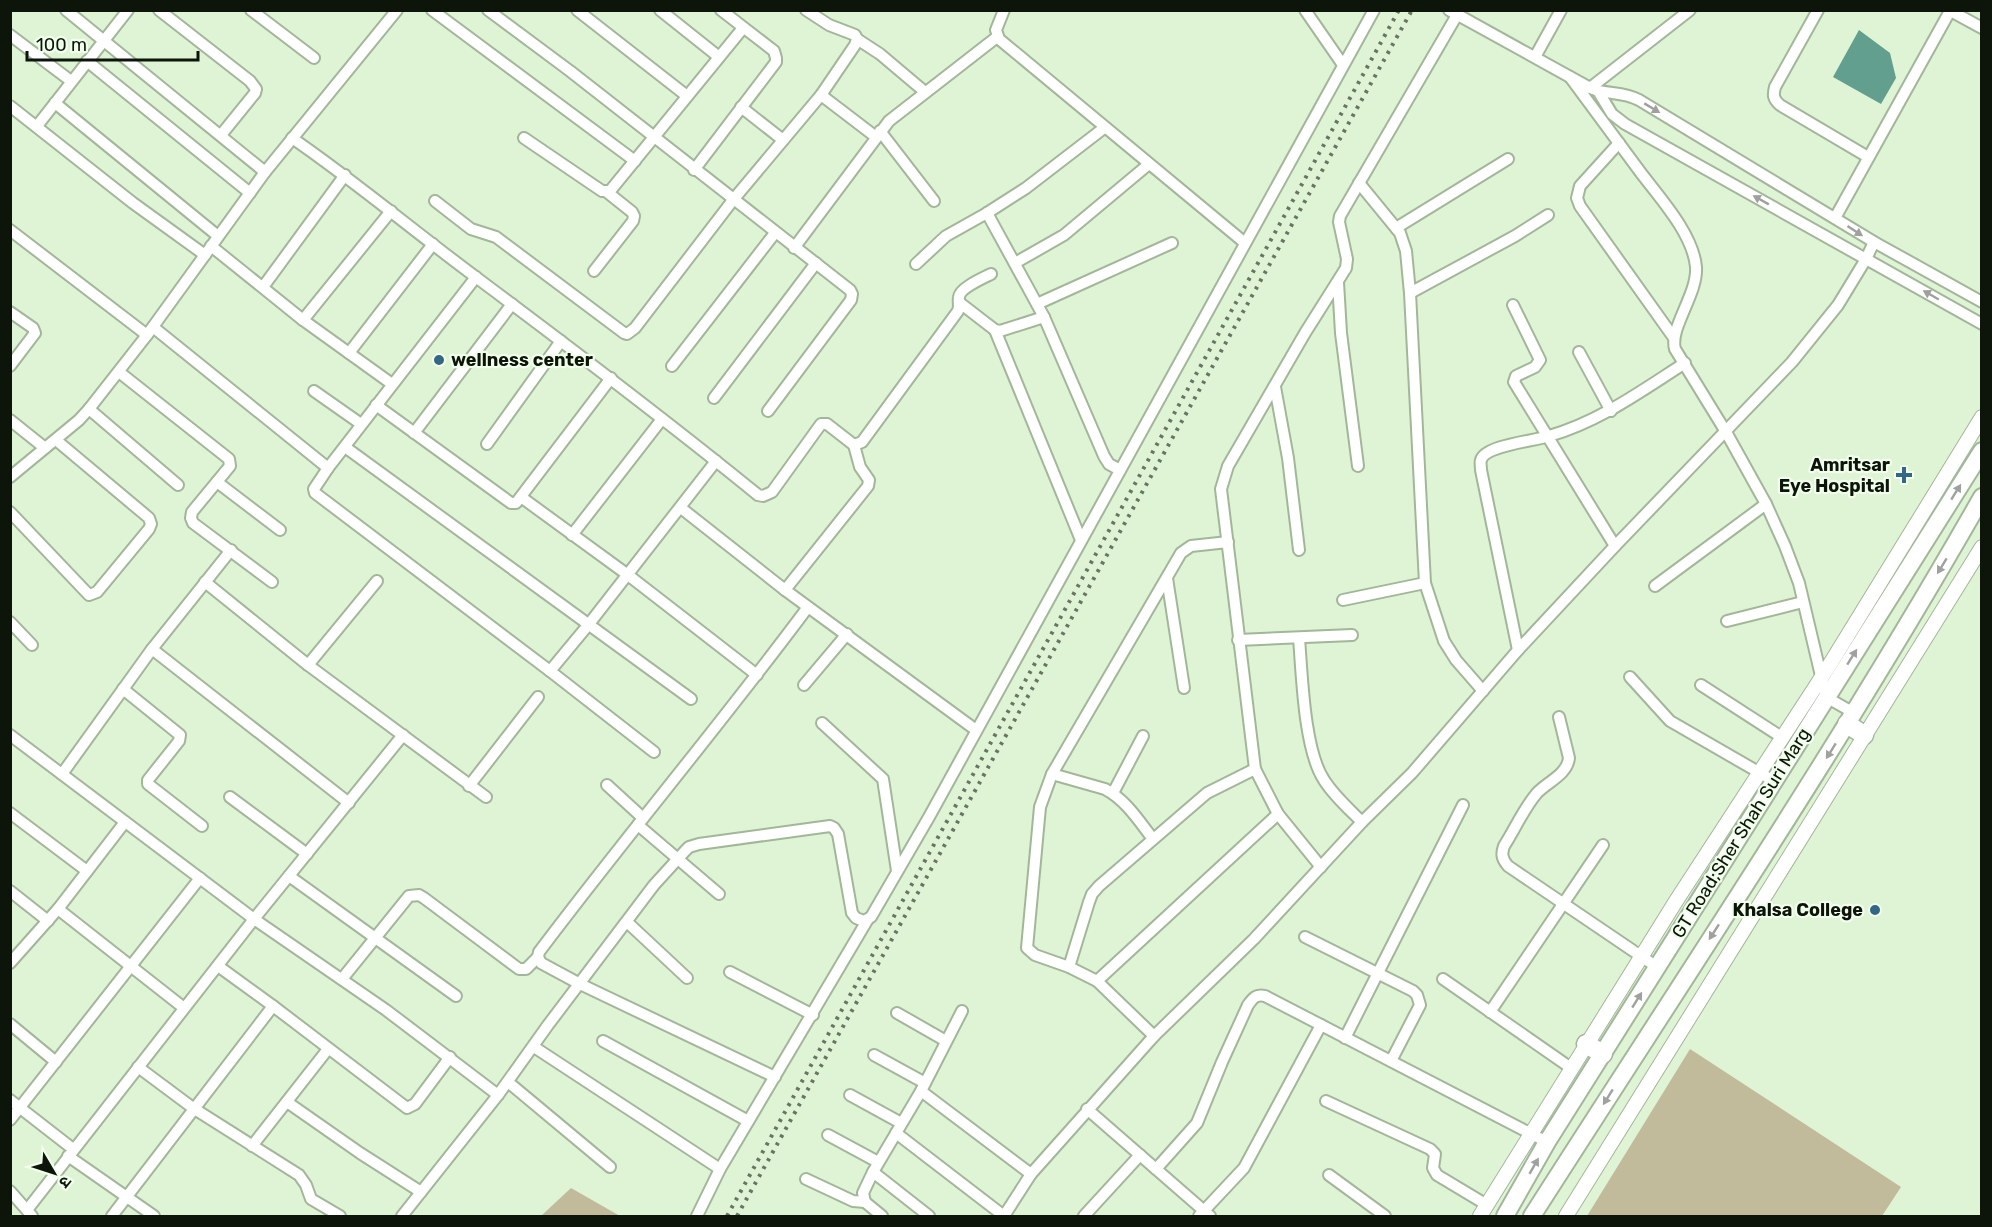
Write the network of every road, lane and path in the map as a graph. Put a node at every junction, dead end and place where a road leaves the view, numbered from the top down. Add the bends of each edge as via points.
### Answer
1 (66, 10) edge
2 (128, 10) edge
3 (159, 10) edge
4 (251, 10) edge
5 (397, 10) edge
6 (432, 10) edge
7 (488, 10) edge
8 (660, 10) edge
9 (721, 10) edge
10 (806, 10) edge
11 (1305, 10) edge
12 (1374, 10) edge
13 (1561, 10) edge
14 (1690, 10) edge
15 (1818, 10) edge
16 (580, 11) edge
17 (1003, 11) edge
18 (1949, 11) edge
19 (1453, 13) edge
20 (743, 28) junction
21 (1982, 28) edge
22 (10, 35) edge
23 (997, 37) junction
24 (857, 39) junction
25 (104, 40) junction
26 (719, 57) junction
27 (1535, 57) junction
28 (314, 58) dead end
29 (87, 61) junction
30 (1343, 65) junction
31 (1570, 77) junction
32 (71, 81) junction
33 (1594, 89) junction
34 (925, 92) junction
35 (821, 95) junction
36 (687, 96) junction
37 (55, 103) junction
38 (10, 106) edge
39 (741, 107) junction
40 (37, 126) junction
41 (1104, 128) junction
42 (878, 134) junction
43 (220, 135) junction
44 (292, 138) junction
45 (524, 138) dead end
46 (653, 138) junction
47 (783, 140) junction
48 (1619, 143) junction
49 (1868, 157) junction
50 (1508, 159) dead end
51 (635, 161) junction
52 (1149, 164) junction
53 (694, 170) junction
54 (265, 172) junction
55 (345, 175) junction
56 (1359, 183) junction
57 (608, 192) junction
58 (250, 193) junction
59 (733, 200) junction
60 (435, 201) dead end
61 (934, 201) dead end
62 (391, 211) junction
63 (987, 213) junction
64 (1548, 215) dead end
65 (1835, 218) junction
66 (1396, 228) junction
67 (10, 230) edge
68 (775, 233) junction
69 (218, 236) junction
70 (1874, 242) junction
71 (1172, 243) dead end
72 (1245, 243) junction
73 (433, 244) junction
74 (794, 248) junction
75 (208, 250) junction
76 (1866, 259) junction
77 (816, 263) junction
78 (1015, 263) junction
79 (916, 264) dead end
80 (594, 271) dead end
81 (991, 274) dead end
82 (476, 277) junction
83 (1338, 281) junction
84 (262, 287) junction
85 (1410, 293) junction
86 (1982, 302) edge
87 (960, 303) junction
88 (512, 304) junction
89 (1037, 304) junction
90 (1513, 305) dead end
91 (10, 312) edge
92 (1044, 318) junction
93 (303, 320) junction
94 (1982, 324) edge
95 (995, 330) junction
96 (150, 331) junction
97 (1674, 338) junction
98 (561, 341) junction
99 (1579, 352) dead end
100 (349, 353) junction
101 (12, 362) edge
102 (1685, 363) junction
103 (672, 366) dead end
104 (119, 372) junction
105 (611, 378) junction
106 (392, 384) junction
107 (1275, 387) junction
108 (314, 391) dead end
109 (714, 398) dead end
110 (376, 405) junction
111 (89, 409) junction
112 (768, 411) dead end
113 (1611, 411) junction
114 (1982, 417) edge
115 (662, 418) junction
116 (10, 420) edge
117 (361, 424) junction
118 (1726, 432) junction
119 (414, 433) junction
120 (1549, 437) junction
121 (56, 440) junction
122 (487, 444) dead end
123 (854, 445) junction
124 (345, 447) junction
125 (45, 448) junction
126 (1982, 451) edge
127 (716, 461) junction
128 (1358, 466) dead end
129 (328, 468) junction
130 (1120, 470) junction
131 (10, 477) edge
132 (217, 482) junction
133 (178, 485) dead end
134 (1982, 497) edge
135 (521, 498) junction
136 (1766, 504) junction
137 (681, 508) junction
138 (10, 512) edge
139 (279, 530) dead end
140 (572, 535) junction
141 (1081, 540) junction
142 (1228, 542) junction
143 (1615, 546) junction
144 (1982, 546) edge
145 (231, 550) junction
146 (1299, 550) dead end
147 (628, 575) junction
148 (1167, 578) junction
149 (377, 581) dead end
150 (205, 582) junction
151 (272, 582) dead end
152 (1425, 584) junction
153 (1655, 586) dead end
154 (785, 591) junction
155 (1343, 600) dead end
156 (1803, 602) junction
157 (808, 607) junction
158 (1727, 621) dead end
159 (10, 622) edge
160 (589, 624) junction
161 (847, 634) junction
162 (1352, 635) dead end
163 (1299, 638) junction
164 (1238, 639) junction
165 (32, 645) dead end
166 (152, 649) junction
167 (1518, 651) junction
168 (308, 665) junction
169 (550, 671) junction
170 (757, 675) junction
171 (1630, 677) dead end
172 (1821, 680) junction
173 (804, 685) dead end
174 (1701, 685) dead end
175 (1184, 688) dead end
176 (123, 689) junction
177 (1483, 691) junction
178 (538, 697) dead end
179 (1826, 697) junction
180 (691, 699) dead end
181 (1558, 717) dead end
182 (1850, 718) junction
183 (822, 723) dead end
184 (976, 730) junction
185 (10, 735) edge
186 (403, 735) junction
187 (1864, 735) junction
188 (1143, 736) dead end
189 (1782, 738) junction
190 (654, 752) dead end
191 (1255, 769) junction
192 (62, 774) junction
193 (1052, 774) junction
194 (1767, 777) junction
195 (607, 785) dead end
196 (470, 786) junction
197 (1113, 793) junction
198 (230, 797) dead end
199 (486, 798) dead end
200 (349, 803) junction
201 (1463, 805) dead end
202 (10, 813) edge
203 (1278, 814) junction
204 (640, 821) junction
205 (125, 822) junction
206 (1362, 822) junction
207 (202, 826) dead end
208 (1153, 840) junction
209 (1603, 845) dead end
210 (307, 854) junction
211 (678, 859) junction
212 (1322, 867) junction
213 (87, 871) junction
214 (897, 871) junction
215 (289, 876) junction
216 (200, 878) junction
217 (10, 891) edge
218 (719, 894) dead end
219 (1564, 903) junction
220 (58, 909) junction
221 (254, 918) junction
222 (868, 920) junction
223 (48, 921) junction
224 (627, 922) junction
225 (1305, 937) dead end
226 (374, 938) junction
227 (538, 957) junction
228 (1642, 957) junction
229 (10, 963) edge
230 (218, 966) junction
231 (130, 967) junction
232 (1069, 967) junction
233 (1657, 967) junction
234 (730, 972) dead end
235 (1377, 973) junction
236 (687, 978) dead end
237 (342, 979) junction
238 (1443, 979) dead end
239 (1097, 981) junction
240 (580, 984) junction
241 (456, 996) dead end
242 (273, 1006) junction
243 (184, 1008) junction
244 (962, 1011) dead end
245 (1490, 1012) junction
246 (897, 1013) dead end
247 (813, 1015) junction
248 (10, 1024) edge
249 (1321, 1025) junction
250 (1154, 1036) junction
251 (1345, 1038) junction
252 (603, 1041) dead end
253 (946, 1041) junction
254 (1586, 1044) junction
255 (534, 1047) junction
256 (328, 1049) junction
257 (1603, 1054) junction
258 (874, 1055) dead end
259 (450, 1057) junction
260 (1391, 1061) junction
261 (56, 1062) junction
262 (138, 1067) junction
263 (1571, 1068) junction
264 (775, 1077) junction
265 (508, 1082) junction
266 (923, 1087) junction
267 (498, 1095) junction
268 (850, 1095) dead end
269 (10, 1100) edge
270 (1326, 1101) dead end
271 (287, 1102) junction
272 (20, 1107) junction
273 (193, 1108) junction
274 (1087, 1109) junction
275 (10, 1120) edge
276 (748, 1121) junction
277 (899, 1128) junction
278 (828, 1135) dead end
279 (1531, 1135) junction
280 (1547, 1142) junction
281 (252, 1146) junction
282 (71, 1152) junction
283 (1140, 1155) junction
284 (610, 1167) dead end
285 (875, 1167) junction
286 (720, 1169) junction
287 (1156, 1169) junction
288 (1031, 1174) junction
289 (1329, 1175) dead end
290 (806, 1179) dead end
291 (10, 1191) edge
292 (421, 1192) junction
293 (126, 1197) junction
294 (865, 1202) junction
295 (1484, 1211) edge
296 (29, 1213) edge
297 (1204, 1215) edge
298 (112, 1216) edge
299 (154, 1216) edge
300 (340, 1216) edge
301 (402, 1216) edge
302 (697, 1216) edge
303 (882, 1216) edge
304 (929, 1216) edge
305 (1004, 1216) edge
306 (1084, 1216) edge
307 (1385, 1216) edge
308 (1505, 1216) edge
309 (1533, 1216) edge
310 (1566, 1216) edge

1 - 25 street
2 - 25 street
3 - 43 street via 256,89
4 - 28 street
5 - 44 street
6 - 51 street
7 - 46 street
8 - 26 street
9 - 20 street
10 - 24 street via 829,25 851,32
11 - 30 street
12 - 30 street
13 - 27 street
14 - 33 street
15 - 49 street via 1775,87 1775,100
16 - 36 street
17 - 23 street
18 - 21 street
18 - 49 street
19 - 27 street
19 - 56 street
20 - 26 street
20 - 39 street via 774,51 776,62
22 - 32 street
23 - 34 street
23 - 41 street
24 - 34 street
24 - 35 street
25 - 29 street
25 - 43 street
26 - 36 street
27 - 31 street
29 - 32 street
29 - 58 street
30 - 72 street
31 - 33 street
31 - 48 street
32 - 37 street
33 -> 65 street via 1639,100
76 -> 33 street via 1625,124 1612,114
34 - 42 street
35 - 42 street
35 - 47 street
36 - 46 street
37 - 40 street
37 - 69 street
38 - 40 street
39 - 47 street
39 - 53 street
40 - 75 street via 133,203
41 - 52 street
41 - 63 street via 1026,189
42 - 61 street
42 - 74 street
43 - 54 street
44 - 54 street
44 - 55 street
45 - 57 street
46 - 51 street
46 - 53 street
47 - 59 street
48 - 97 street via 1683,232 1695,260 1694,286
48 - 97 street via 1580,186 1577,198
49 - 65 street
50 - 66 street
51 - 57 street
52 - 72 street
52 - 78 street via 1064,235
53 - 59 street
54 - 58 street
55 - 62 street
55 - 84 street
56 - 66 street
56 - 83 street via 1339,219 1347,259
57 - 80 street via 634,216
58 - 69 street
59 - 60 street via 627,334 496,237 471,229
59 - 68 street
62 - 73 street
62 - 93 street
63 - 78 street
63 - 79 street via 946,236
64 - 85 street
65 -> 70 street
66 - 85 street via 1406,251
67 - 96 street
68 - 74 street
68 - 103 street
69 - 75 street
70 - 76 street
70 - 86 street
71 - 89 street
72 - 130 street
73 - 82 street
73 - 100 street
74 - 77 street
75 - 84 street
75 - 96 street
94 -> 76 street
76 - 118 street via 1838,305 1798,355
77 - 109 street
77 - 112 street via 847,286 851,300
78 - 89 street
81 - 87 street via 962,290
82 - 88 street
82 - 106 street
83 - 107 street
83 - 128 street
84 - 93 street
85 - 152 street
87 - 95 street
87 - 123 street via 958,311 861,442
88 - 98 street
88 - 119 street
89 - 92 street
90 - 120 street via 1540,360 1535,367 1516,376 1514,382
91 - 101 street via 35,333
92 - 95 street
92 - 130 street via 1104,456
93 - 100 street
95 - 141 street
96 - 104 street
96 - 129 street
97 - 102 street via 1675,349
98 - 105 street
98 - 122 street
99 - 113 street
100 - 106 street
102 - 113 street
102 - 118 street
104 - 111 street
104 - 132 street via 230,459 231,466
105 - 115 street
105 - 135 street
106 - 110 street
107 - 142 street via 1223,481
107 - 146 street
108 - 117 street
110 - 117 street
110 - 119 street
111 - 121 street
111 - 133 street
113 - 120 street
114 - 172 main road
115 - 127 street
115 - 140 street
116 - 125 street
117 - 124 street
118 - 136 street
118 - 143 street
119 - 135 street via 511,503
120 - 143 street
120 - 167 street via 1494,449 1481,460
121 - 125 street
121 - 138 street via 149,518 149,529 97,592 89,595
123 - 127 street via 828,424 821,424 772,492 763,496
123 - 154 street via 868,486
124 - 129 street
124 - 160 street
125 - 131 street
179 -> 126 main road, GT Road;Sher Shah Suri Marg
127 - 137 street
129 - 169 street via 314,489 317,496
130 - 141 street
132 - 139 street
132 - 145 street via 192,512 191,519
134 -> 182 main road, GT Road;Sher Shah Suri Marg
135 - 140 street
136 - 153 street
136 - 156 street via 1795,571
137 - 147 street
137 - 154 street
140 - 147 street
141 - 184 street
142 - 148 street via 1185,549
142 - 164 street
143 - 167 street
144 - 187 main road
145 - 150 street
145 - 151 street
147 - 160 street
147 - 170 street
148 - 175 street
148 - 193 street
149 - 168 street
150 - 166 street
150 - 168 street
152 - 155 street
152 - 177 street via 1444,641
154 - 157 street
156 - 158 street
156 - 172 street
157 - 161 street
157 - 170 street
159 - 165 street
160 - 169 street
160 - 180 street
161 - 173 street
161 - 184 street
162 - 163 street
163 - 164 street
163 - 206 street via 1306,717 1317,764 1324,780
164 - 191 street
166 - 176 street
166 - 200 street
167 - 177 street
168 - 186 street
169 - 190 street
170 - 204 street
171 - 194 street via 1670,721
172 - 179 street
172 - 189 main road
174 - 189 street
176 - 192 street
176 - 207 street via 180,735 148,784
177 - 206 street
178 - 196 street
179 - 182 street
179 - 194 main road, GT Road;Sher Shah Suri Marg
181 - 219 street via 1568,764 1533,798 1502,856 1508,866
182 - 187 highway
182 -> 309 main road, GT Road;Sher Shah Suri Marg
183 - 214 street via 883,779
184 - 214 street
185 - 192 street
186 - 196 street
186 - 200 street
187 - 310 main road
188 - 197 street
189 - 194 main road
191 - 203 street
191 - 208 street via 1207,793
192 - 205 street
193 - 197 street
193 - 232 street via 1040,807 1027,948 1035,955
194 - 228 main road
194 - 233 main road, GT Road;Sher Shah Suri Marg
195 - 204 street
196 - 199 street
197 - 208 street
198 - 210 street
200 - 210 street
201 - 235 street
202 - 213 street
203 - 212 street
203 - 239 street
204 - 211 street
204 - 227 street
205 - 213 street
205 - 216 street
206 - 212 street
208 - 232 street via 1092,894
209 - 219 street
210 - 215 street
211 - 218 street
211 - 222 street via 694,845 830,826 838,834 852,913
211 - 224 street
212 - 250 street
213 - 220 street
214 - 222 street
215 - 221 street
215 - 226 street
216 - 221 street
216 - 231 street
217 - 223 street
219 - 228 street
219 - 245 street
220 - 223 street
220 - 231 street
221 - 230 street
221 - 237 street
222 - 247 street
223 - 229 street
224 - 236 street
224 - 240 street
225 - 235 street
226 - 227 street via 409,896 418,895 519,969 526,969
226 - 237 street
226 - 241 street
227 - 240 street via 541,963
228 - 233 street
228 - 254 main road
230 - 242 street
230 - 243 street
231 - 243 street
231 - 261 street
232 - 239 street
257 -> 233 main road, GT Road;Sher Shah Suri Marg
234 - 247 street
235 - 251 street
235 - 260 street via 1413,991 1420,1000
237 - 259 street
238 - 245 street
239 - 250 street
240 - 255 street
240 - 264 street
242 - 256 street
242 - 273 street
243 - 262 street
244 - 253 street
245 - 263 street
246 - 253 street
247 - 264 street
248 - 261 street
249 - 251 street
249 - 287 street via 1265,996 1253,998 1197,1123
249 - 297 street via 1244,1168
250 - 274 street
251 - 260 street
252 - 276 street
253 - 266 street
254 - 257 highway
254 - 263 main road
255 - 265 street
255 - 286 street
256 - 259 street via 407,1108 415,1104
256 - 271 street
257 - 280 main road, GT Road;Sher Shah Suri Marg
258 - 266 street
259 - 267 street
260 - 279 street
261 - 272 street
262 - 273 street
262 - 282 street
263 - 279 main road
264 - 276 street
265 - 267 street
265 - 284 street
266 - 277 street
266 - 288 street
267 - 292 street
268 - 277 street
269 - 272 street
270 - 295 street via 1431,1149 1437,1175
271 - 281 street
271 - 292 street
272 - 275 street
272 - 282 street
273 - 281 street
273 - 293 street
274 - 283 street
274 - 288 street
276 - 286 street
277 - 285 street
277 - 305 street
278 - 285 street
279 - 280 street
279 - 295 main road
308 -> 280 main road, GT Road;Sher Shah Suri Marg
281 - 300 street via 300,1175 311,1199
282 - 293 street
282 - 296 street
283 - 287 street
283 - 306 street
285 - 294 street via 863,1193
285 - 304 street
286 - 302 street
287 - 297 street
288 - 305 street
289 - 307 street
290 - 294 street via 853,1201
291 - 296 street
292 - 301 street
293 - 298 street
293 - 299 street
294 - 303 street

